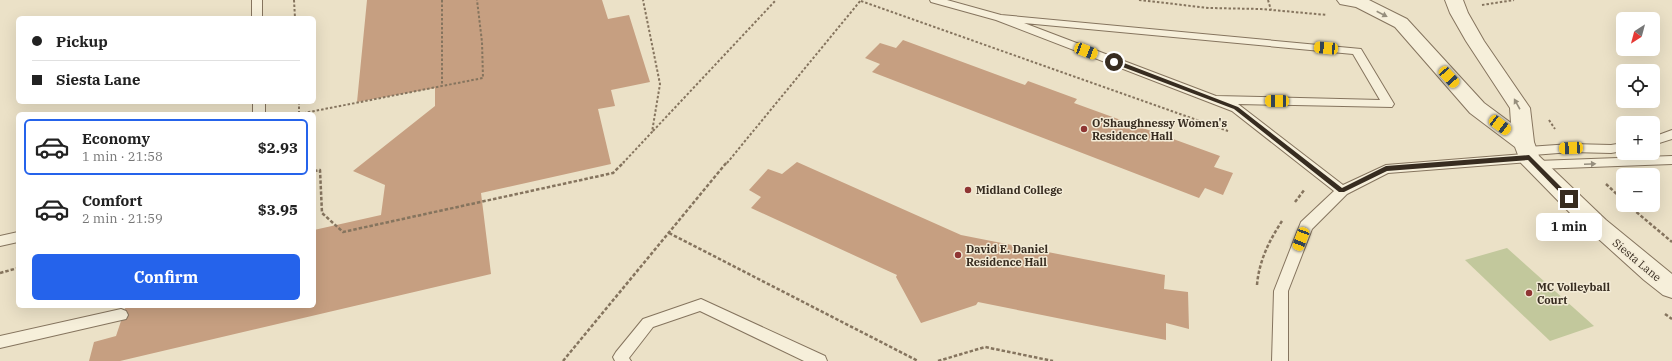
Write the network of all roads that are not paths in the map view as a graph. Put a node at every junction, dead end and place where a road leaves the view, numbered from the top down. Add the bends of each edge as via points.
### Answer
1 (257, 0) edge
2 (935, 0) edge
3 (1346, 0) edge
4 (1454, 0) edge
5 (257, 16) edge
6 (1000, 18) junction
7 (1214, 100) junction
8 (1672, 134) edge
9 (1660, 140) edge
10 (1616, 148) edge
11 (1529, 154) junction
12 (1672, 160) edge
13 (1342, 191) junction
14 (16, 237) edge
15 (0, 241) edge
16 (1672, 288) edge
17 (122, 315) dead end
18 (0, 342) edge
19 (623, 361) edge
20 (819, 361) edge
21 (1280, 361) edge

1 - 5 lane
2 - 6 lane
3 -> 11 street, Siesta Lane via 1361,3 1401,23 1477,108
11 -> 4 street via 1520,108 1475,41
6 - 7 lane
6 - 7 lane via 1357,51 1388,104
7 - 13 lane via 1236,108
8 - 9 lane
10 - 11 lane via 1571,148
11 -> 12 lane
11 - 13 lane via 1386,169
11 - 16 street, Siesta Lane via 1591,221
13 - 21 lane via 1306,226 1281,291
14 - 15 lane
17 - 18 lane
19 - 20 lane via 621,357 648,323 701,305

